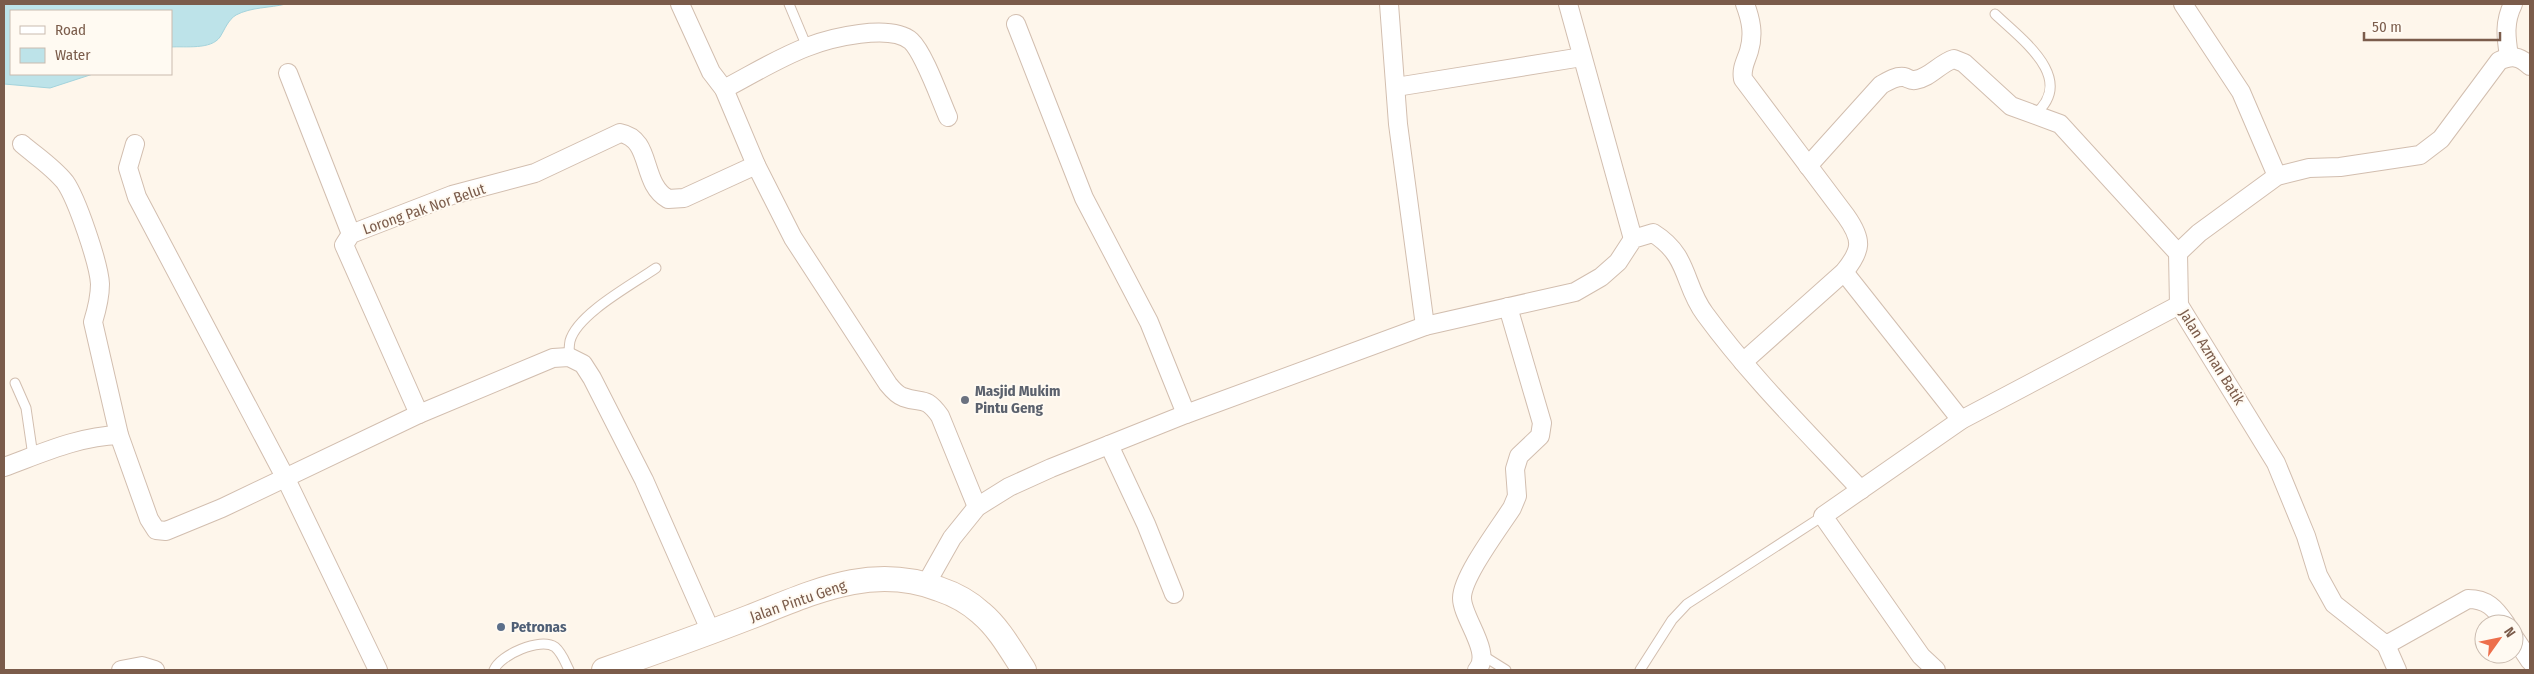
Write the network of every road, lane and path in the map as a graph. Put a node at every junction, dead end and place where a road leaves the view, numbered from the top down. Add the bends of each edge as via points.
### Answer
1 (680, 4) edge
2 (789, 4) edge
3 (1389, 4) edge
4 (1568, 4) edge
5 (1745, 4) edge
6 (2183, 4) edge
7 (2513, 4) edge
8 (1995, 14) dead end
9 (1016, 24) dead end
10 (807, 47) junction
11 (2510, 56) junction
12 (1582, 57) junction
13 (2530, 66) edge
14 (288, 73) dead end
15 (1396, 87) junction
16 (724, 88) junction
17 (2034, 115) junction
18 (948, 117) dead end
19 (22, 144) dead end
20 (135, 144) dead end
21 (756, 165) junction
22 (1808, 166) junction
23 (2277, 176) junction
24 (351, 234) junction
25 (1633, 239) junction
26 (2178, 253) junction
27 (656, 268) dead end
28 (1844, 272) junction
29 (2179, 305) junction
30 (1508, 307) junction
31 (1425, 326) junction
32 (569, 357) junction
33 (1743, 362) junction
34 (15, 383) dead end
35 (419, 414) junction
36 (1186, 414) junction
37 (1961, 420) junction
38 (119, 435) junction
39 (1109, 445) junction
40 (33, 456) junction
41 (4, 467) edge
42 (285, 477) junction
43 (1861, 490) junction
44 (977, 507) junction
45 (1823, 516) junction
46 (926, 584) junction
47 (1174, 594) dead end
48 (2499, 614) edge
49 (711, 632) junction
50 (2386, 645) junction
51 (1480, 663) edge
52 (121, 670) edge
53 (155, 670) edge
54 (378, 670) edge
55 (494, 670) edge
56 (569, 670) edge
57 (604, 670) edge
58 (1024, 670) edge
59 (1506, 670) edge
60 (1640, 670) edge
61 (1936, 670) edge
62 (2397, 670) edge

1 - 16 street via 708,66
2 - 10 lane
3 - 15 street
4 - 12 street
5 - 22 street via 1752,31 1742,69 1743,79
6 - 23 street via 2241,92
7 - 11 street via 2505,32
8 - 17 lane via 2037,53 2045,65 2050,79 2048,94 2044,106
9 - 36 street via 1084,198 1149,322
10 - 16 street
10 - 18 street via 881,32 910,40
11 - 13 street via 2521,57
11 - 23 street via 2499,61 2485,76 2441,139 2420,155 2340,167 2309,168
12 - 15 street
12 - 25 street
14 - 24 street
15 - 31 street
16 - 21 street
17 - 22 street via 2011,106 1964,63 1954,59 1946,61 1925,77 1913,81 1897,78 1886,82
17 - 26 street via 2060,124
19 - 38 street via 65,183 77,205 100,282 99,304 93,322
20 - 42 street via 128,168 137,197
21 - 24 street, Lorong Pak Nor Belut via 684,198 668,199 655,187 638,141 620,133 536,173 452,195
21 - 44 street via 793,238 888,384 903,397 924,400 940,416
22 - 28 street via 1857,234 1857,254
23 - 26 street via 2199,233
24 - 35 street, Lorong Pak Nor Belut via 344,245
25 - 30 street via 1618,262 1601,277 1575,292
25 - 33 street via 1653,234 1667,242 1680,259 1703,312
26 - 29 street, Jalan Azman Batik
27 - 32 lane via 579,325 570,340
28 - 33 street
28 - 37 street
29 - 37 street
29 - 50 street, Jalan Azman Batik via 2276,463 2318,575 2334,604
30 - 31 street
30 - 51 street via 1542,423 1540,436 1519,456 1514,469 1517,496 1512,508 1465,582 1462,599
31 - 36 street
32 - 35 street via 553,358
32 - 49 street via 583,364 618,428
33 - 43 street
34 - 40 lane via 26,408
35 - 42 street
36 - 39 street
37 - 43 street
38 - 40 street via 82,441
38 - 42 street via 149,519 156,530 166,531 222,508
39 - 44 street via 1009,486
39 - 47 street
40 - 41 street
42 - 54 street
43 - 45 street
44 - 46 street via 952,538
45 - 60 lane via 1687,604 1672,620
45 - 61 street via 1921,656
46 - 49 main road, Jalan Pintu Geng via 899,578 862,579 820,590
46 - 58 main road, Jalan Pintu Geng via 955,595 981,613 1004,638
48 - 50 street via 2482,599 2468,599
49 - 57 main road, Jalan Pintu Geng
50 - 62 street
51 - 59 lane
52 - 53 street via 142,666
55 - 56 lane via 505,656 539,643 554,646

